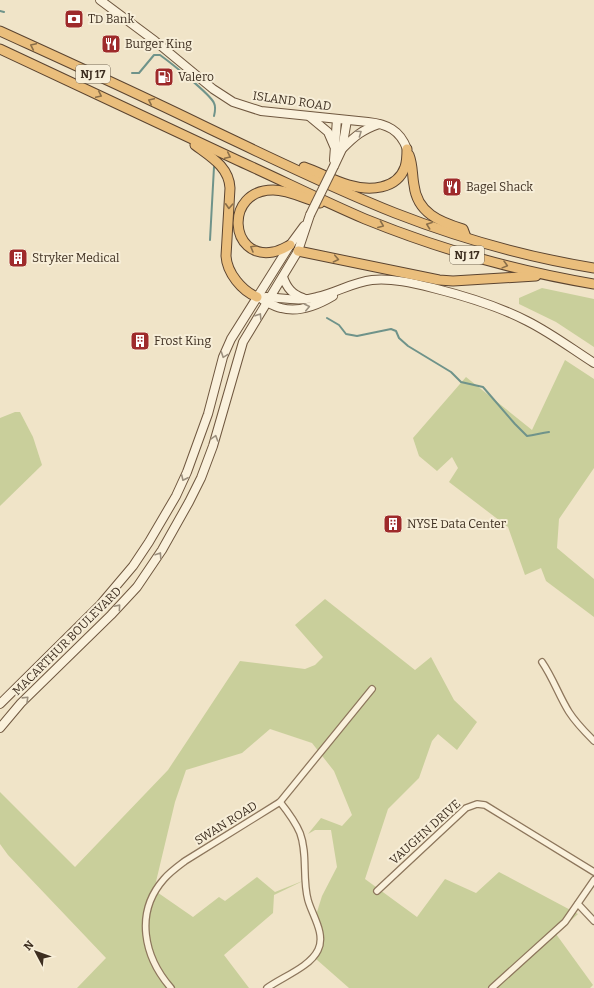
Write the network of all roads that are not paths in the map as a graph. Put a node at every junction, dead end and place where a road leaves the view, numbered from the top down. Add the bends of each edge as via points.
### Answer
1 (100, 0) edge
2 (0, 31) edge
3 (0, 49) edge
4 (309, 116) junction
5 (337, 119) junction
6 (347, 120) junction
7 (380, 124) junction
8 (180, 134) junction
9 (339, 148) junction
10 (407, 149) junction
11 (266, 155) junction
12 (345, 210) junction
13 (309, 218) junction
14 (466, 237) junction
15 (290, 245) junction
16 (298, 251) junction
17 (594, 268) edge
18 (550, 276) junction
19 (283, 277) junction
20 (594, 284) edge
21 (348, 287) junction
22 (257, 297) junction
23 (269, 300) junction
24 (306, 300) junction
25 (594, 363) edge
26 (100, 605) junction
27 (68, 638) junction
28 (83, 644) junction
29 (542, 662) dead end
30 (51, 674) junction
31 (372, 689) dead end
32 (0, 704) edge
33 (0, 728) edge
34 (594, 741) edge
35 (280, 802) junction
36 (594, 872) edge
37 (594, 880) edge
38 (377, 891) dead end
39 (578, 904) junction
40 (594, 921) edge
41 (171, 988) edge
42 (267, 988) edge
43 (492, 988) edge

1 - 4 main road, ISLAND ROAD via 156,41 226,98 255,109
11 -> 2 highway, NJ 17
3 -> 8 highway, NJ 17
4 - 5 main road, ISLAND ROAD
4 - 9 main road via 325,130
5 - 6 main road, ISLAND ROAD
5 - 9 main road, MACARTHUR BOULEVARD
6 - 7 main road, ISLAND ROAD
6 - 9 main road, MACARTHUR BOULEVARD
9 -> 7 main road via 356,134
7 - 10 main road, ISLAND ROAD via 398,133
8 -> 12 highway, NJ 17
8 -> 22 highway via 215,160 226,173 230,188 227,263 238,282
9 - 13 main road, MACARTHUR BOULEVARD, bridge via 334,166
10 - 11 highway via 406,164 401,175 391,184 377,188 350,185
10 - 14 highway via 414,188 420,203 434,218 463,229
14 -> 11 highway, NJ 17 via 374,204
15 -> 12 highway via 264,253 245,243 238,231 238,217 242,205 249,198 264,191 279,190
12 -> 18 highway, NJ 17 via 446,248
13 - 15 main road, MACARTHUR BOULEVARD
13 - 16 main road, MACARTHUR BOULEVARD
14 - 17 highway, NJ 17 via 527,254
15 - 22 main road, MACARTHUR BOULEVARD
16 -> 18 highway via 439,280
16 - 19 main road, MACARTHUR BOULEVARD
18 - 20 highway, NJ 17
19 - 23 main road, MACARTHUR BOULEVARD
19 - 24 main road via 290,291
23 -> 21 main road via 280,308 305,308 321,303
21 - 24 main road
21 - 25 main road via 367,281 387,280 428,287 463,297 526,321
22 - 23 main road
22 -> 26 main road, MACARTHUR BOULEVARD via 227,347 196,450 176,496 133,566
23 - 24 main road
28 -> 23 main road, MACARTHUR BOULEVARD via 137,587 162,550 189,502 213,446 241,349
26 - 27 main road, MACARTHUR BOULEVARD
26 - 28 main road via 101,610 76,634
27 - 30 main road via 46,663 45,669
27 - 32 main road, MACARTHUR BOULEVARD
28 - 30 main road, MACARTHUR BOULEVARD
29 - 34 street via 552,676 569,712
33 -> 30 main road, MACARTHUR BOULEVARD
31 - 35 street, SWAN ROAD
35 - 41 street, SWAN ROAD via 185,861 157,888 146,919 146,940 156,968
35 - 42 street via 301,834 305,885 318,926 320,943 314,956 306,964
36 - 38 street, VAUGHN DRIVE via 486,805 477,804 466,808
37 - 39 street
39 - 40 street
39 - 43 street via 565,922

